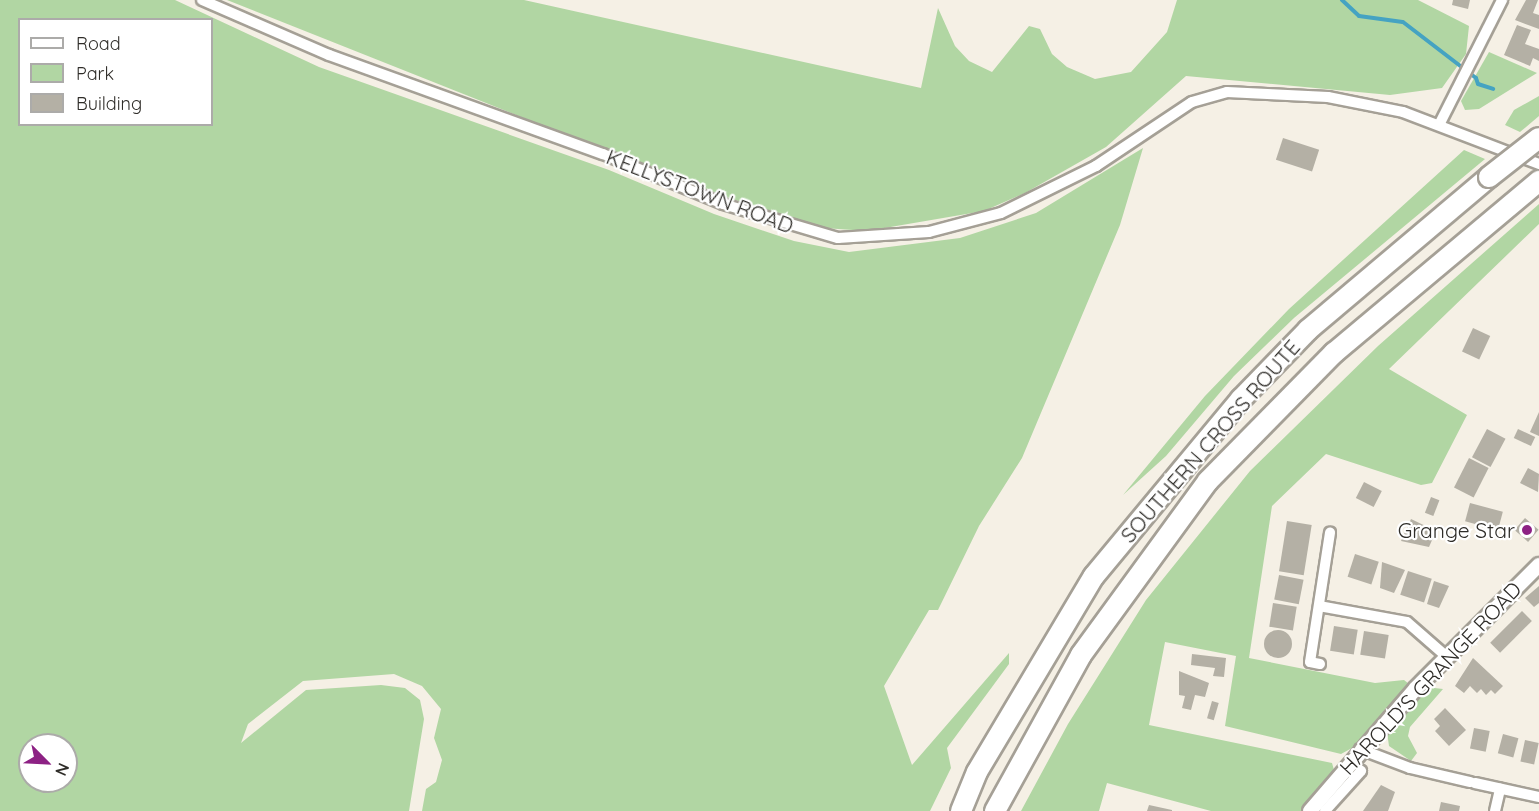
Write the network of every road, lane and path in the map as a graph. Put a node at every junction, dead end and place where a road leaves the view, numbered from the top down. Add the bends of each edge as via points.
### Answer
1 (202, 0) edge
2 (1502, 0) edge
3 (1440, 123) junction
4 (1539, 138) edge
5 (1539, 164) edge
6 (1539, 181) edge
7 (1330, 533) dead end
8 (1539, 565) edge
9 (1318, 606) junction
10 (1446, 656) junction
11 (1320, 664) dead end
12 (1360, 749) junction
13 (1361, 771) dead end
14 (1500, 789) junction
15 (1328, 797) junction
16 (1539, 797) edge
17 (961, 811) edge
18 (995, 811) edge
19 (1310, 811) edge
20 (1325, 811) edge
21 (1495, 811) edge

1 - 3 street, KELLYSTOWN ROAD via 329,55 603,154 723,204 838,238 929,232 1001,213 1096,166 1192,102 1227,92 1328,97
2 - 3 street
3 - 5 street, KELLYSTOWN ROAD
4 - 17 highway, SOUTHERN CROSS ROUTE, bridge via 1308,330 1241,399 1094,576 977,772
6 - 18 highway, SOUTHERN CROSS ROUTE via 1334,353 1208,481 1081,655
7 - 9 street
8 - 10 street, HAROLD'S GRANGE ROAD
9 - 10 street via 1407,622
9 - 11 street via 1310,662
10 - 12 street, HAROLD'S GRANGE ROAD
12 - 14 street via 1410,768
12 - 15 street, HAROLD'S GRANGE ROAD
13 - 15 street, HAROLD'S GRANGE ROAD
14 - 16 street
14 - 21 street
15 - 19 street, HAROLD'S GRANGE ROAD
15 - 20 street, HAROLD'S GRANGE ROAD

